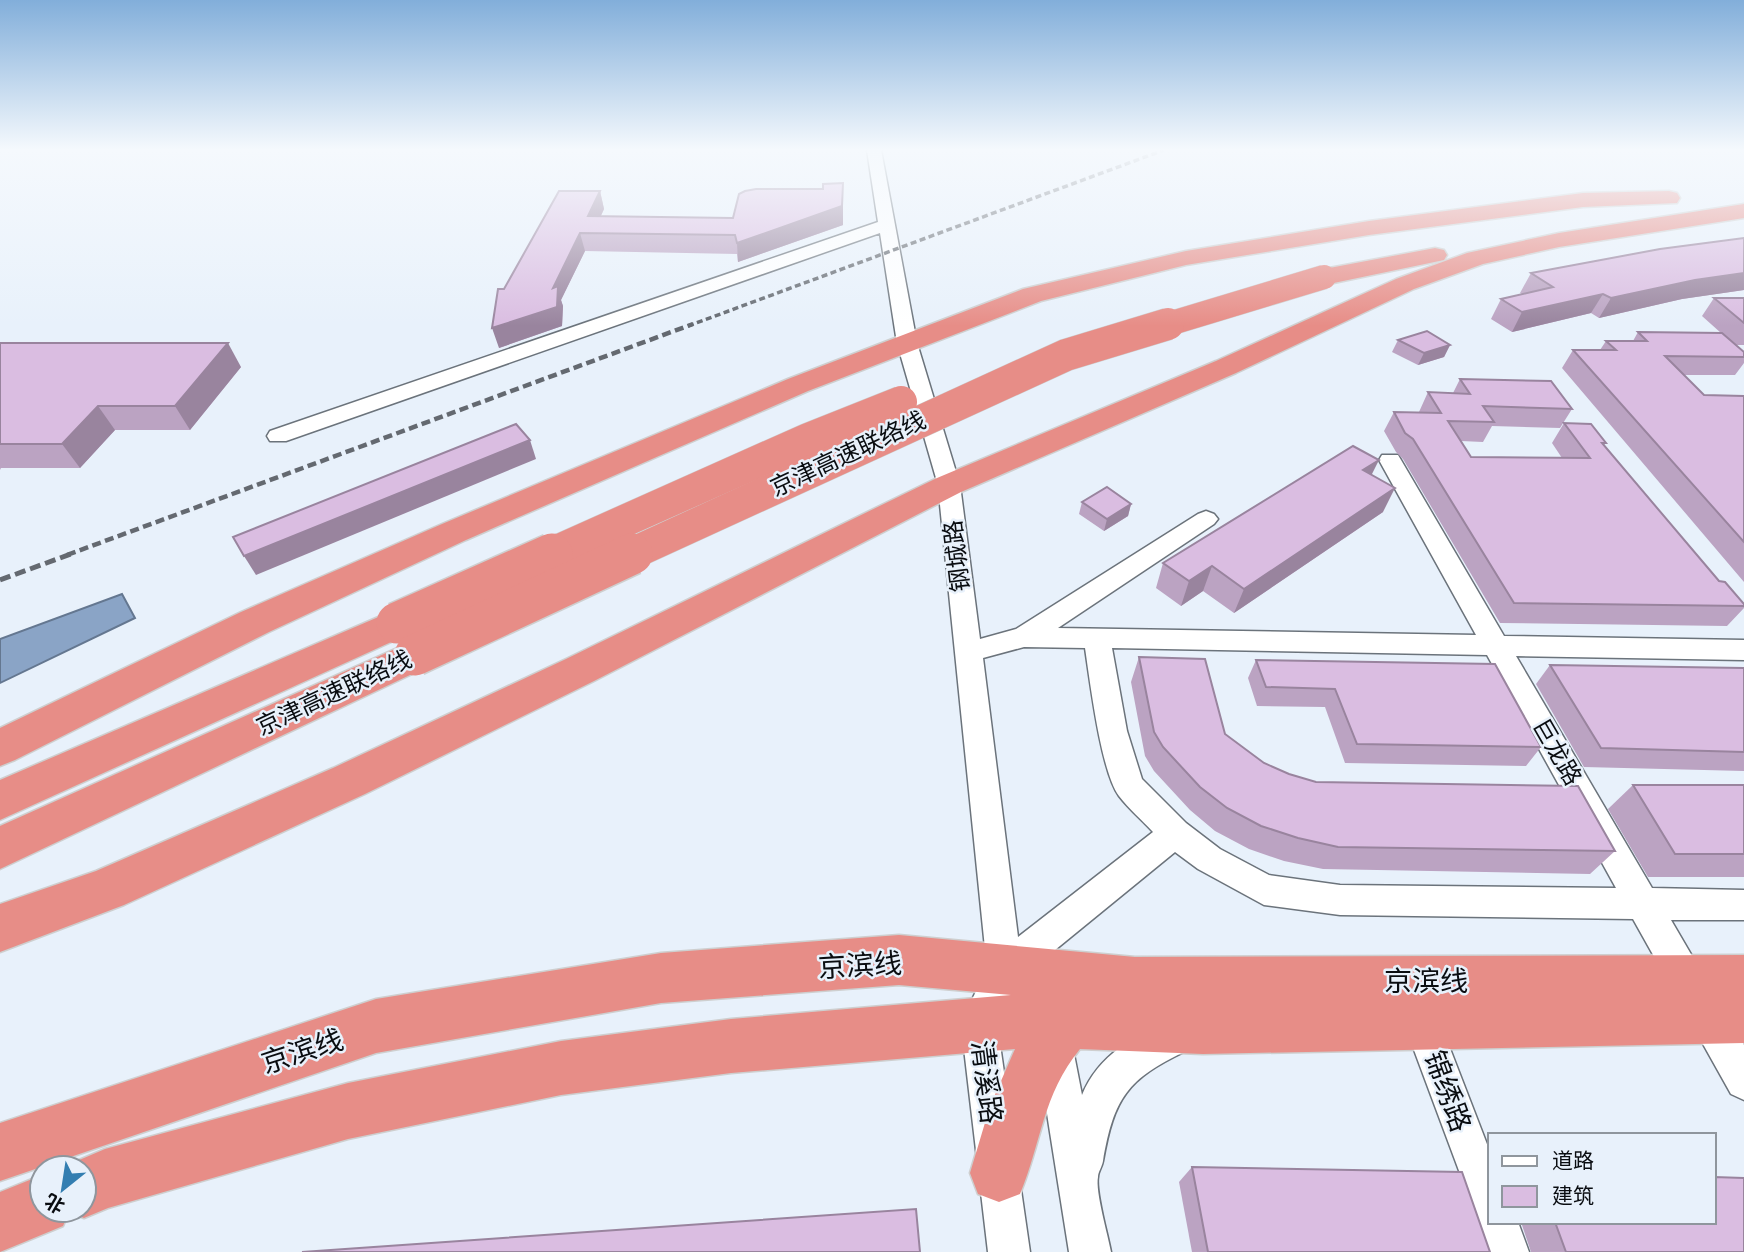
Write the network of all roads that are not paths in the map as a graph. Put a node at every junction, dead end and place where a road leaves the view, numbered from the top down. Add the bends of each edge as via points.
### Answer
1 (883, 208) edge
2 (1520, 208) edge
3 (1587, 208) edge
4 (1744, 209) edge
5 (886, 225) junction
6 (1315, 271) junction
7 (907, 343) junction
8 (278, 436) dead end
9 (1390, 460) dead end
10 (948, 485) junction
11 (1206, 519) dead end
12 (1024, 637) junction
13 (406, 639) junction
14 (1097, 640) junction
15 (1497, 648) junction
16 (1744, 650) edge
17 (968, 652) junction
18 (0, 748) edge
19 (0, 801) edge
20 (1175, 833) junction
21 (0, 848) edge
22 (1644, 904) junction
23 (1744, 905) edge
24 (0, 928) edge
25 (1005, 969) junction
26 (1744, 980) edge
27 (1135, 982) junction
28 (1413, 1002) junction
29 (1713, 1004) edge
30 (979, 1023) junction
31 (1057, 1026) junction
32 (1203, 1027) junction
33 (1744, 1081) edge
34 (0, 1152) edge
35 (999, 1173) junction
36 (98, 1182) edge
37 (1079, 1185) junction
38 (1488, 1199) edge
39 (28, 1211) edge
40 (0, 1223) edge
41 (1498, 1224) edge
42 (1009, 1252) edge
43 (1090, 1252) edge
44 (1508, 1252) edge

1 - 5 street, 钢城路
2 - 7 highway via 1186,258 1032,295
3 - 6 highway, 京津高速联络线 via 1423,237
4 - 6 highway, 京津高速联络线 via 1624,220
4 - 10 highway via 1476,258
5 - 7 street, 钢城路
5 - 8 street
6 - 13 highway, 京津高速联络线, bridge via 1066,355 835,459
7 - 10 street, 钢城路
7 - 18 highway via 797,385 454,532 255,622
9 - 15 street, 巨龙路
10 - 17 street, 钢城路
10 - 24 highway via 349,781 107,889
11 - 12 street
12 - 14 street
12 - 17 street
13 - 19 highway, 京津高速联络线
13 - 21 highway, 京津高速联络线
14 - 15 street
14 - 20 street via 1113,731 1129,786
15 - 16 street
15 - 22 street, 巨龙路
17 - 25 street, 钢城路
20 - 22 street via 1209,859 1264,890 1340,900
20 - 25 street
22 - 23 street
22 - 29 street, 巨龙路
25 - 27 highway, 京滨线
25 - 30 street, 清溪路
25 - 31 street
25 - 34 highway, 京滨线 via 899,960 661,978 376,1026
26 - 29 highway, 京滨线
27 - 28 highway, 京滨线
27 - 31 highway via 1095,1000
28 - 29 highway, 京滨线
28 - 32 highway, 京滨线
28 - 38 street, 锦绣路
29 - 33 street, 巨龙路
30 - 31 highway, 京滨线
30 - 35 street, 清溪路
30 - 36 highway, 京滨线 via 731,1046 561,1068 348,1111
31 - 32 highway, 京滨线
31 - 35 highway via 1028,1077
31 - 37 street
32 - 37 street via 1144,1050 1111,1080 1093,1109
35 - 42 street, 清溪路
37 - 43 street
39 - 40 highway
41 - 44 street

